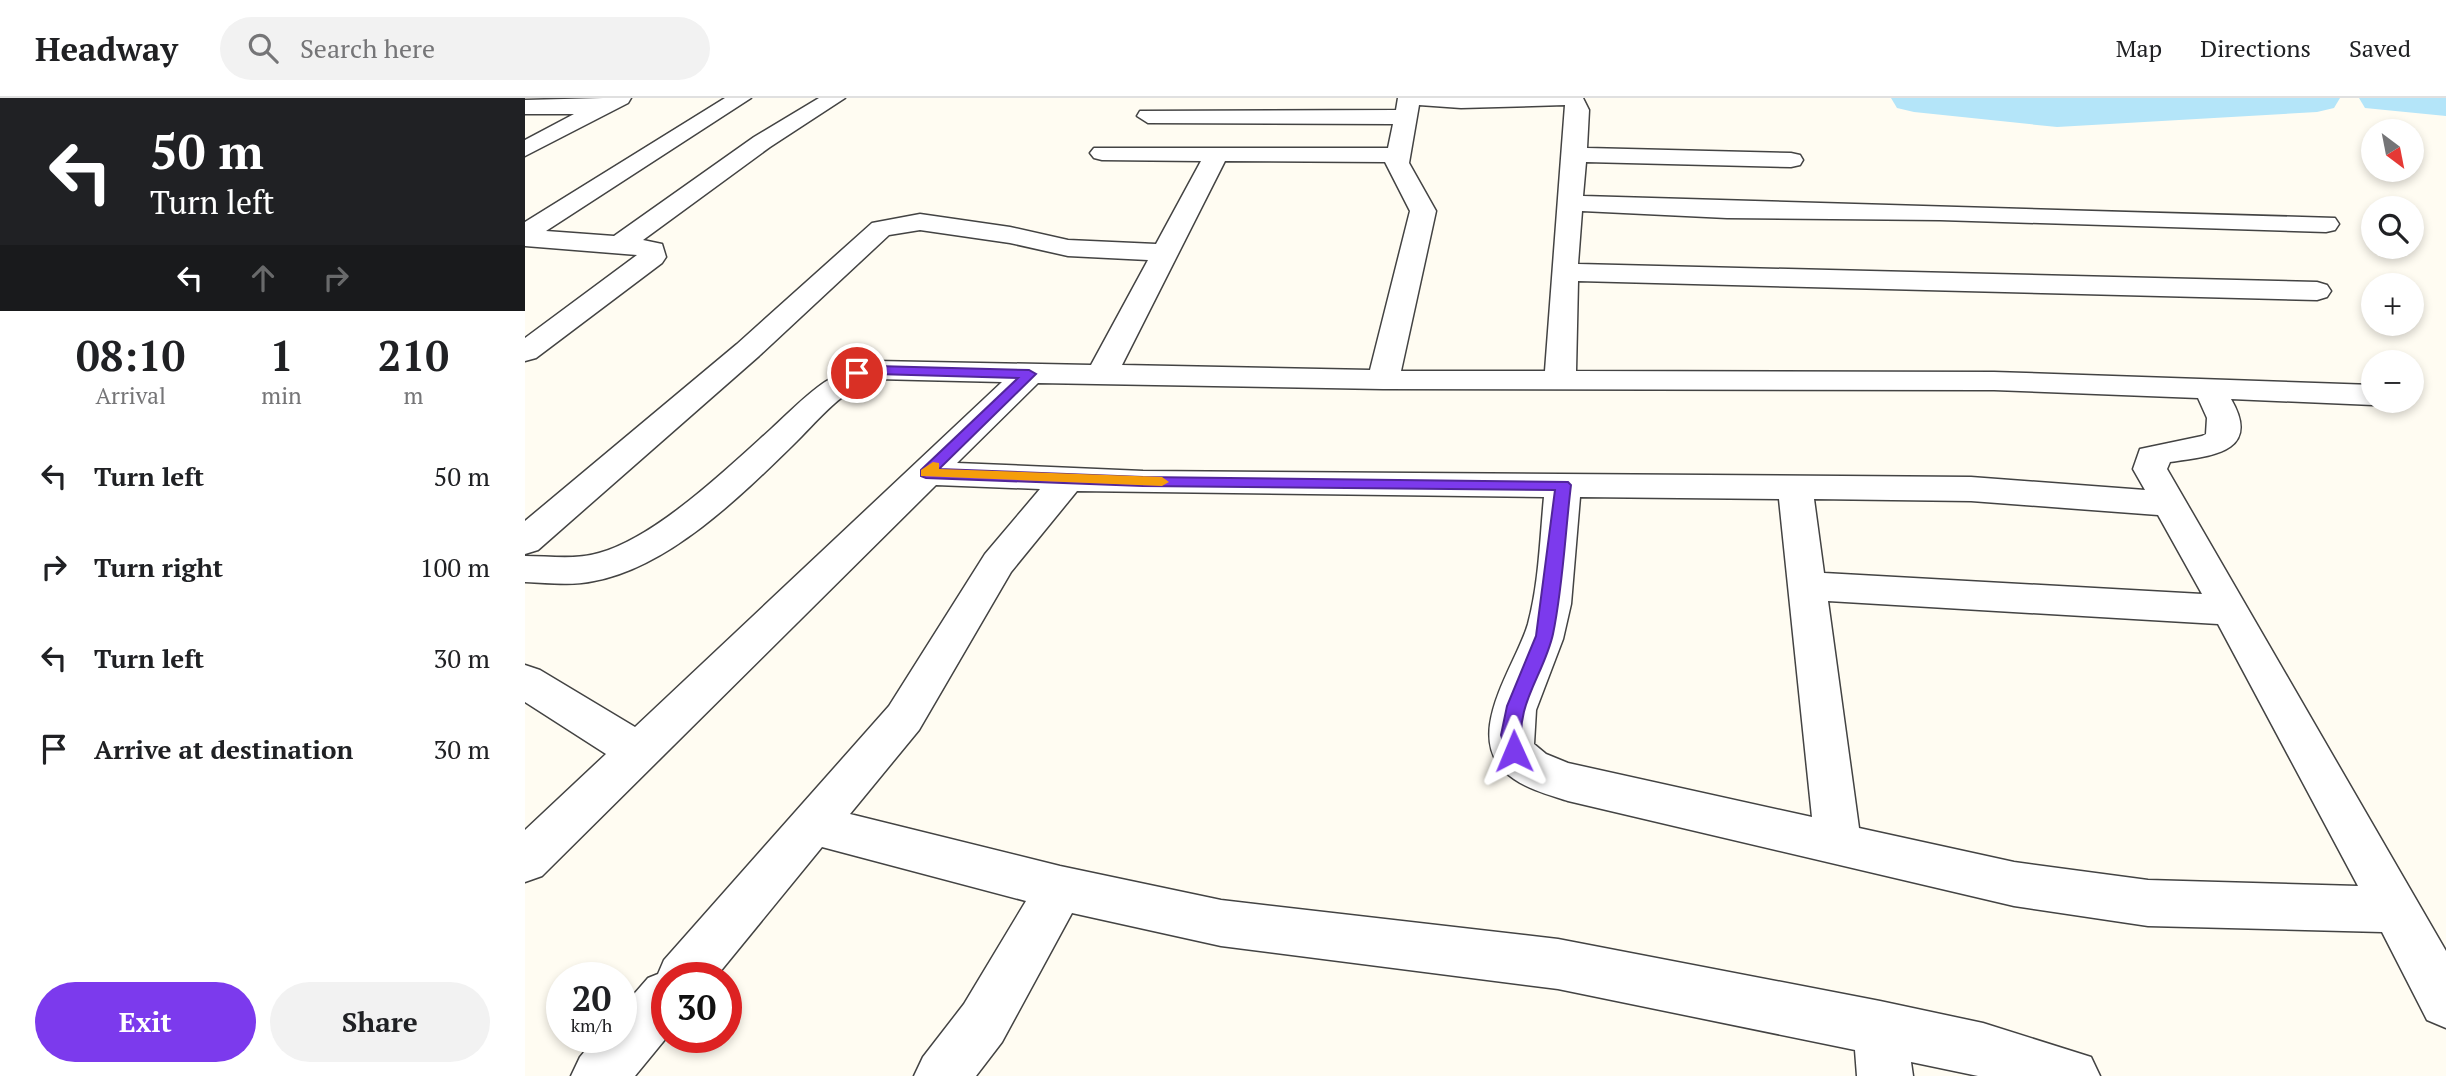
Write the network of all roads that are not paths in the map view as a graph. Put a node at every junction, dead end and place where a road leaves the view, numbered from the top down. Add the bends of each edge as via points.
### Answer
1 (740, 98) edge
2 (834, 98) edge
3 (611, 103) edge
4 (1409, 104) edge
5 (525, 107) edge
6 (1148, 116) dead end
7 (525, 149) edge
8 (1102, 153) dead end
9 (1216, 153) junction
10 (1397, 155) junction
11 (1573, 155) junction
12 (1791, 160) dead end
13 (1570, 203) junction
14 (2326, 223) dead end
15 (525, 233) edge
16 (525, 238) edge
17 (620, 244) junction
18 (1165, 253) junction
19 (1565, 272) junction
20 (2317, 291) dead end
21 (525, 352) edge
22 (1029, 374) junction
23 (1101, 375) junction
24 (1560, 379) junction
25 (1383, 380) junction
26 (2208, 388) junction
27 (2361, 394) edge
28 (926, 473) junction
29 (1068, 479) junction
30 (1563, 485) junction
31 (1795, 488) junction
32 (2168, 504) junction
33 (525, 541) edge
34 (525, 569) edge
35 (1807, 586) junction
36 (2229, 610) junction
37 (525, 681) edge
38 (638, 751) junction
39 (814, 825) junction
40 (1838, 844) junction
41 (525, 861) edge
42 (1060, 888) junction
43 (2396, 910) junction
44 (696, 962) edge
45 (2446, 1002) edge
46 (651, 1015) edge
47 (1883, 1052) edge
48 (599, 1076) edge
49 (941, 1076) edge
50 (2072, 1076) edge

1 - 15 street
2 - 17 street via 762,142
3 - 5 street
3 - 7 street
4 - 6 street
4 - 10 street
4 - 11 street via 1566,98 1574,101 1578,110
8 - 9 street
9 - 10 street
9 - 18 street
10 - 25 street via 1400,172 1419,194 1423,211
11 - 12 street
11 - 13 street
13 - 14 street
13 - 19 street
16 - 17 street
17 - 21 street via 652,250 652,257
18 - 23 street
18 - 33 street via 1068,248 920,222 881,229
19 - 20 street
19 - 24 street
22 - 23 street
22 - 28 street
22 - 34 street via 857,373 837,384 763,455 636,555 596,568
23 - 25 street
24 - 25 street
24 - 26 street via 1994,381
26 - 27 street
26 - 32 street via 2223,411 2222,439 2152,457 2150,469
28 - 29 street
28 - 38 street
29 - 30 street
29 - 39 street via 998,563 904,718
30 - 31 street
30 - 40 street via 1544,636 1516,706 1510,735 1514,751 1531,769 1568,782
31 - 32 street via 1971,489
31 - 35 street
32 - 36 street
35 - 36 street
35 - 40 street
36 - 43 street
37 - 38 street
38 - 41 street
39 - 42 street
39 - 44 street
40 - 43 street via 2014,884 2148,903
42 - 47 street via 1221,923 1558,964
42 - 49 street via 983,1023
43 - 45 street
46 - 48 street
47 - 50 street via 1983,1050

